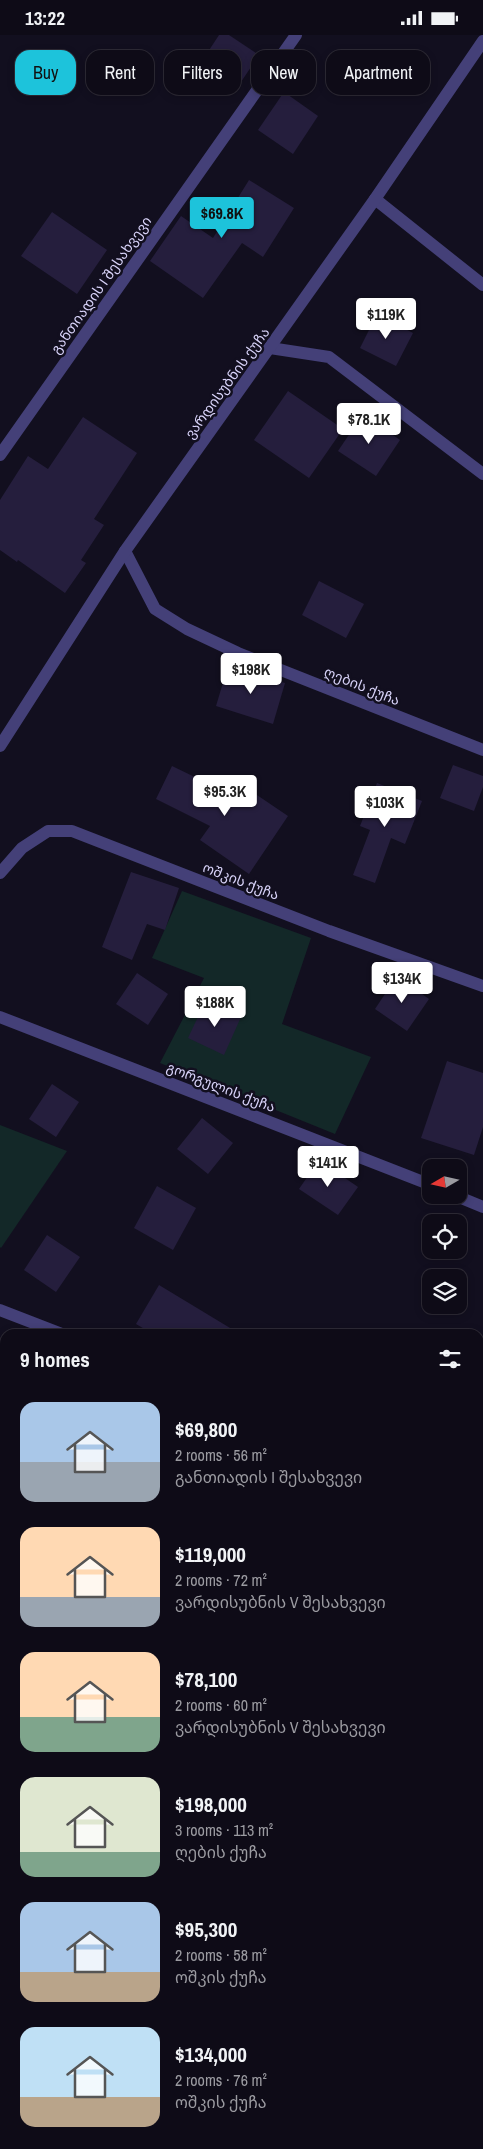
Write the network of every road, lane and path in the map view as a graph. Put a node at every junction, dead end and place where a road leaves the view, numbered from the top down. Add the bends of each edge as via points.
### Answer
1 (296, 35) edge
2 (483, 41) edge
3 (375, 199) junction
4 (483, 285) edge
5 (270, 348) junction
6 (0, 455) edge
7 (483, 474) edge
8 (125, 551) junction
9 (0, 746) edge
10 (483, 750) edge
11 (0, 873) edge
12 (483, 986) edge
13 (0, 1017) edge
14 (422, 1181) edge
15 (468, 1201) edge
16 (483, 1207) edge
17 (0, 1310) edge
18 (49, 1329) edge

1 - 6 street, განთიადის I შესახვევი
2 - 3 street, ვარდისუბნის ქუჩა
3 - 4 street
3 - 5 street, ვარდისუბნის ქუჩა
5 - 7 street via 328,357
5 - 8 street, ვარდისუბნის ქუჩა
8 - 9 street, ვარდისუბნის ქუჩა
8 - 10 street, ღების ქუჩა via 155,609 187,629 238,653
11 - 12 street, ოშკის ქუჩა via 22,847 48,831 72,831 329,931
13 - 14 street, გორგულის ქუჩა
15 - 16 street
17 - 18 street

